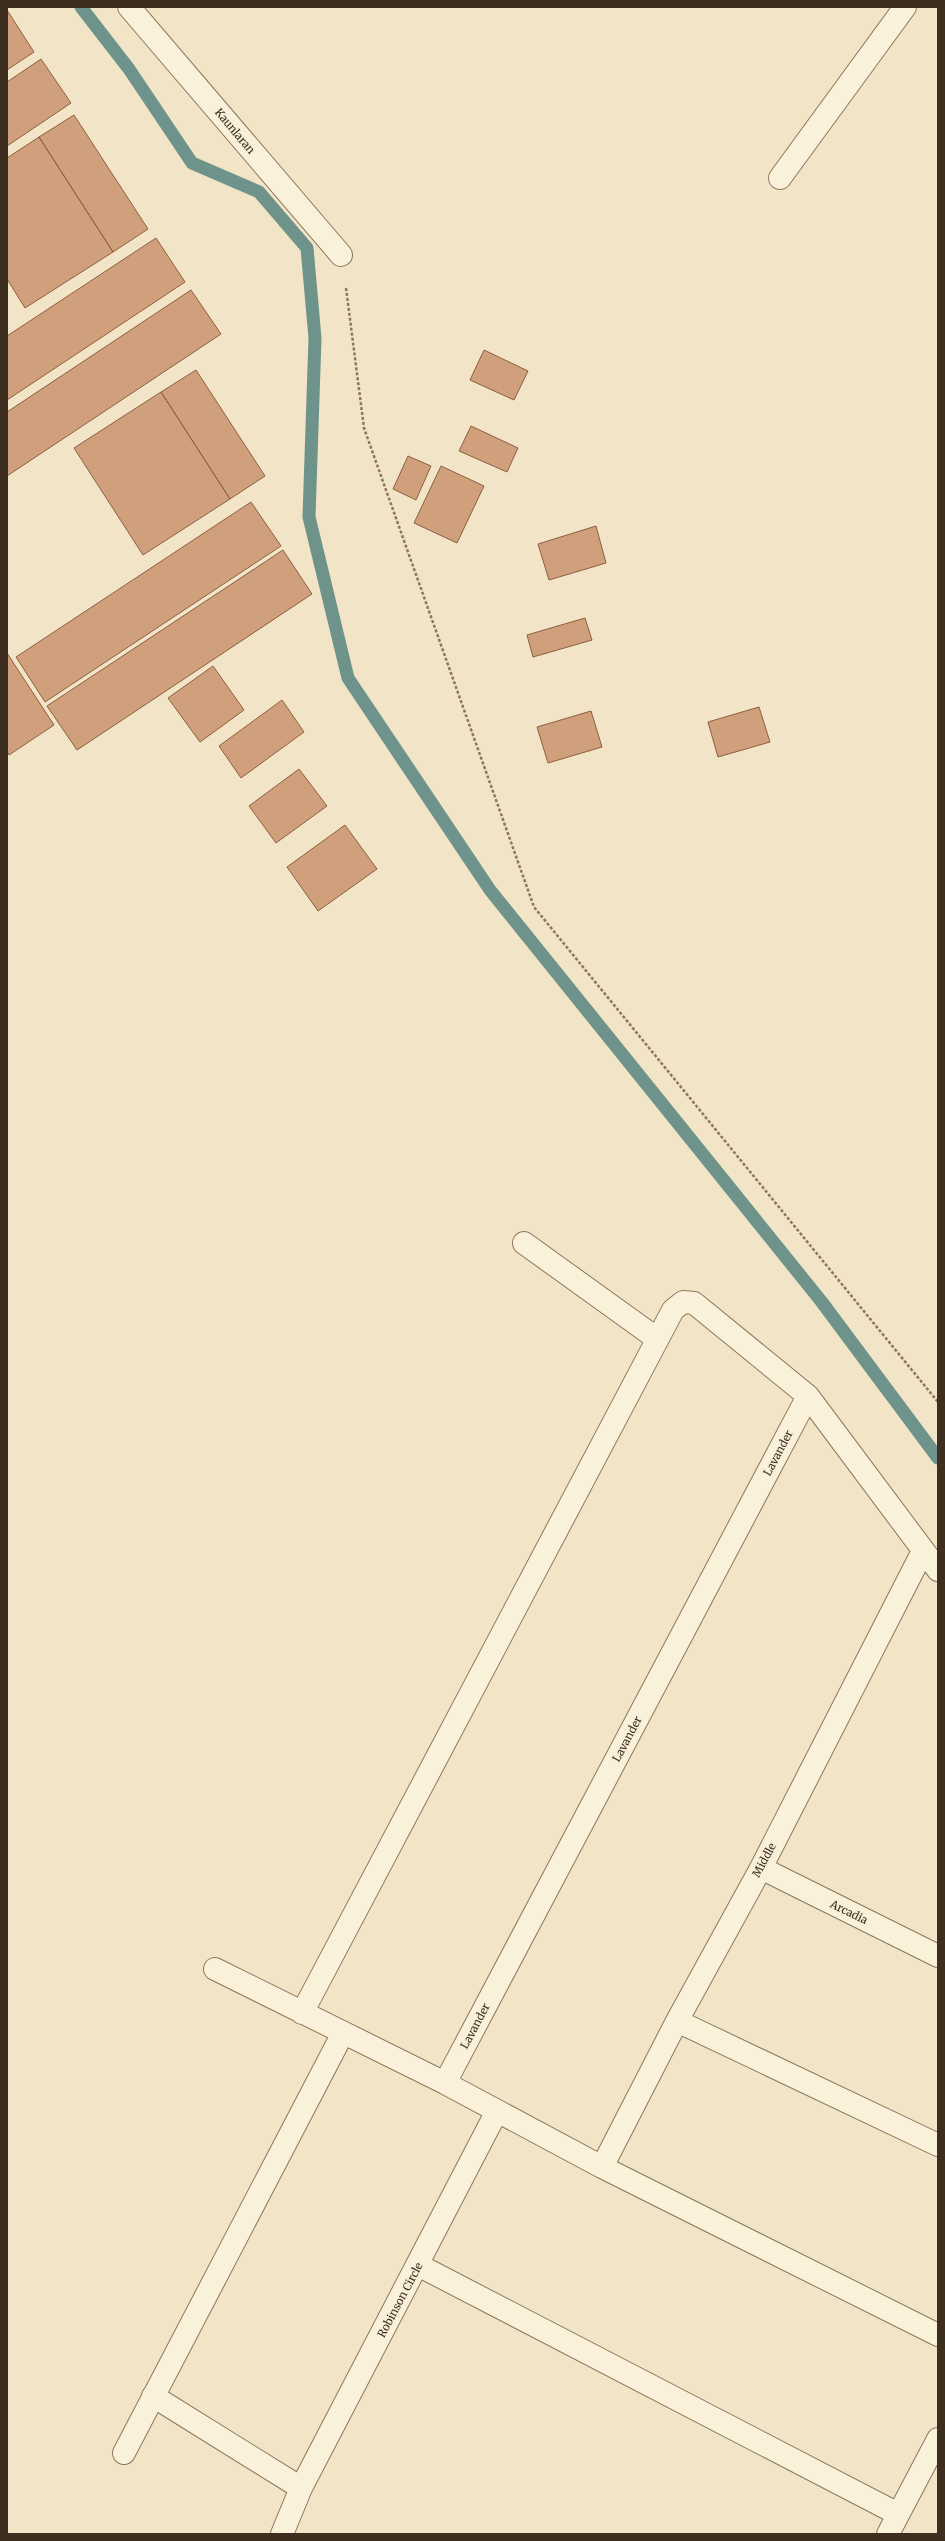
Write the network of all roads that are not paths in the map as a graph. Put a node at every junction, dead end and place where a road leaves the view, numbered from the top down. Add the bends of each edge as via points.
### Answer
1 (129, 7) edge
2 (905, 7) edge
3 (780, 178) dead end
4 (341, 255) road end
5 (524, 1243) dead end
6 (656, 1338) junction
7 (808, 1396) junction
8 (924, 1551) junction
9 (938, 1570) edge
10 (761, 1868) junction
11 (938, 1956) edge
12 (215, 1968) dead end
13 (302, 2013) junction
14 (677, 2021) junction
15 (343, 2033) junction
16 (445, 2083) junction
17 (497, 2111) junction
18 (938, 2146) edge
19 (602, 2167) junction
20 (418, 2265) junction
21 (938, 2335) edge
22 (153, 2396) junction
23 (938, 2439) edge
24 (124, 2453) dead end
25 (301, 2488) junction
26 (898, 2514) junction
27 (282, 2534) edge
28 (888, 2534) edge

1 - 4 street, Kaunlaran
2 - 3 street
5 - 6 street
6 - 7 street via 673,1310 683,1302 694,1303
6 - 13 street
7 - 8 street
7 - 16 street, Lavander
8 - 9 street
8 - 10 street, Middle
10 - 11 street, Arcadia
10 - 14 street, Middle
12 - 13 street
13 - 15 street
14 - 18 street
14 - 19 street, Middle
15 - 16 street
15 - 22 street
16 - 17 street
17 - 19 street
17 - 20 street, Robinson Circle
19 - 21 street
20 - 25 street, Robinson Circle
20 - 26 street
22 - 24 street
22 - 25 street
23 - 26 street
25 - 27 street, Robinson Circle
26 - 28 street

